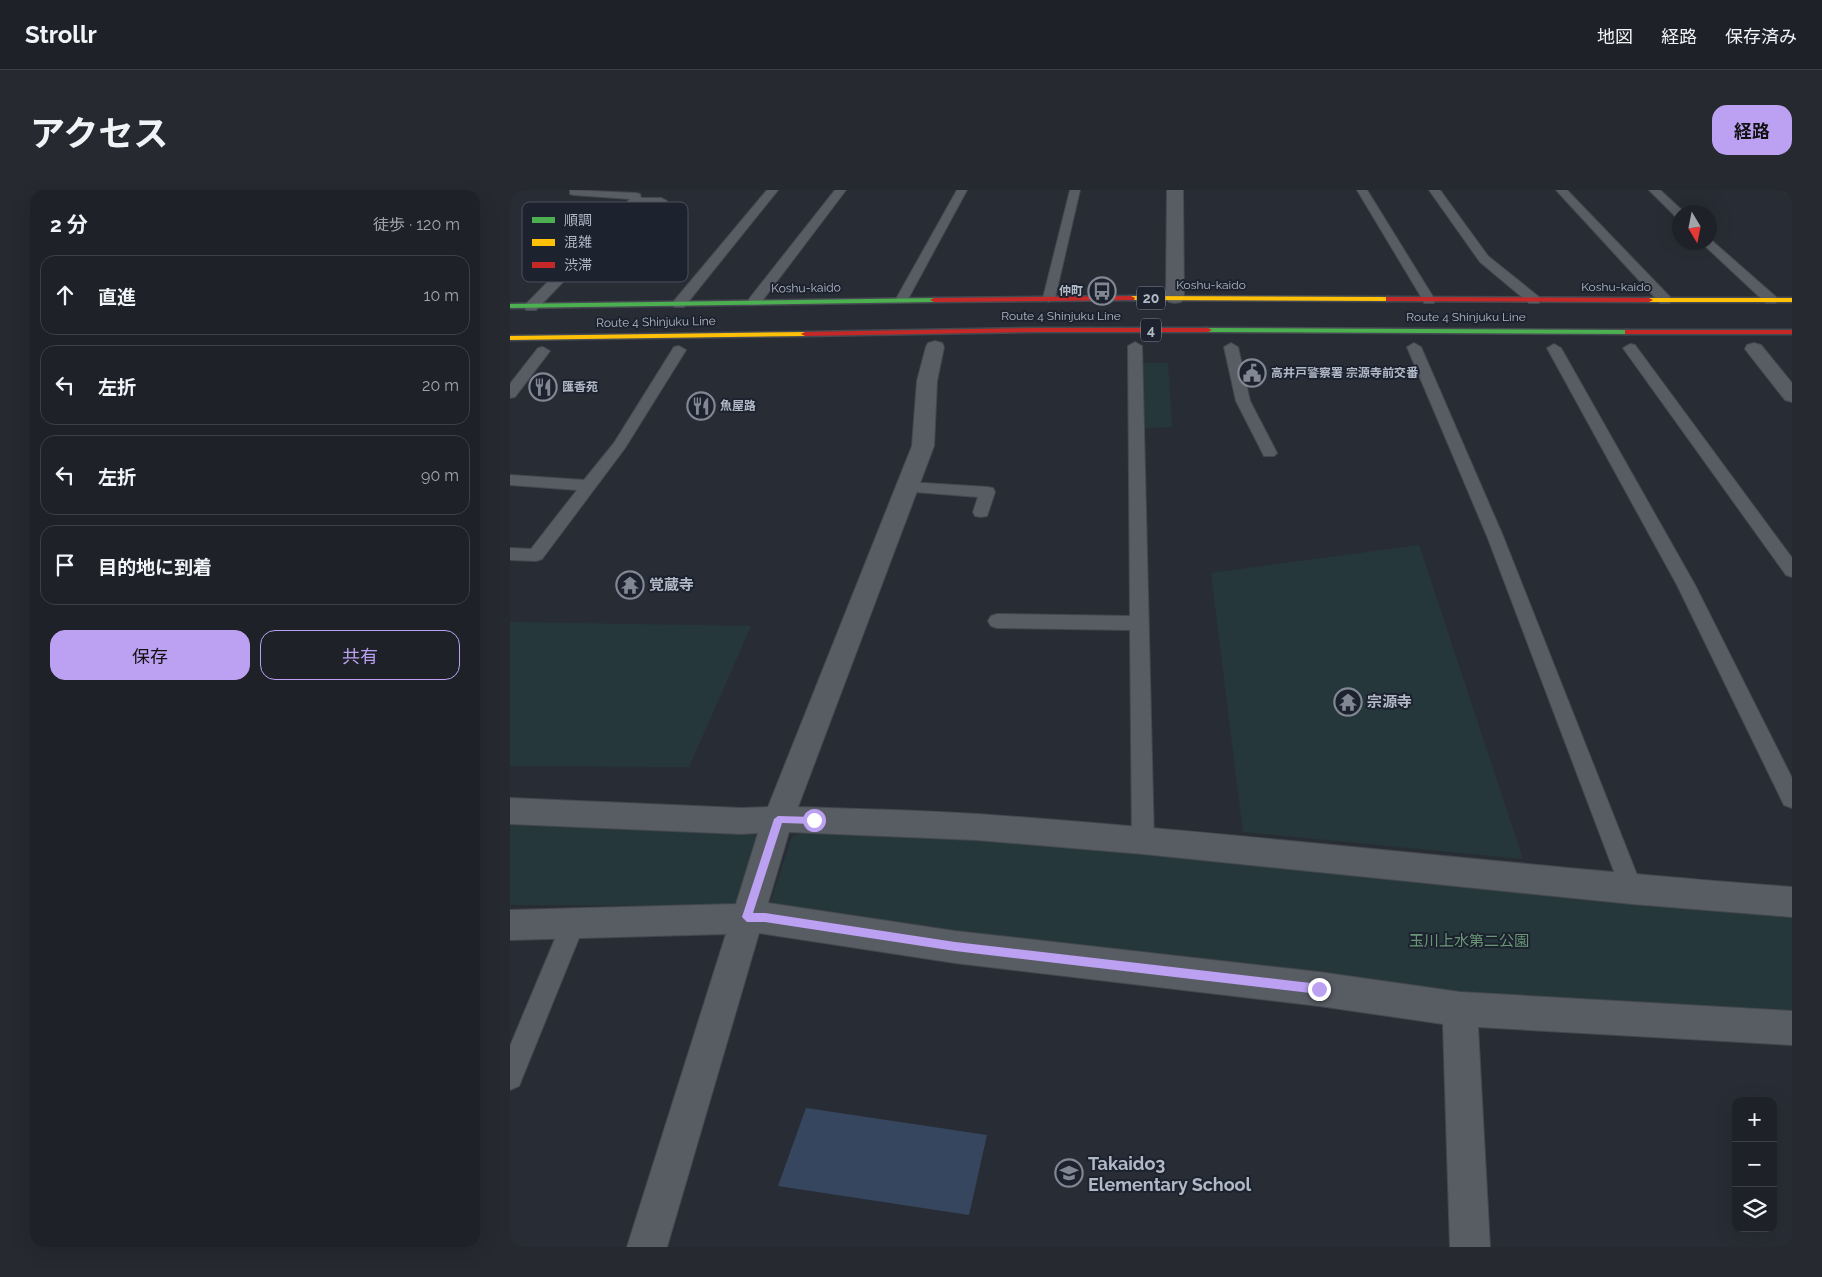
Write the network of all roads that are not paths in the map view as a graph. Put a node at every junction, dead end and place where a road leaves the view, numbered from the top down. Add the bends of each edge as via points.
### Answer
1 (576, 190) edge
2 (772, 190) edge
3 (841, 190) edge
4 (962, 190) edge
5 (1075, 190) edge
6 (1175, 190) edge
7 (1362, 190) edge
8 (1434, 190) edge
9 (1561, 190) edge
10 (1654, 190) edge
11 (1788, 190) edge
12 (1792, 193) edge
13 (635, 201) joint
14 (661, 201) dead end
15 (1672, 207) edge
16 (1717, 250) edge
17 (555, 282) edge
18 (1049, 298) junction
19 (1176, 298) junction
20 (902, 299) junction
21 (1428, 300) junction
22 (1534, 300) junction
23 (1665, 300) junction
24 (1771, 300) junction
25 (1792, 300) edge
26 (754, 302) junction
27 (679, 304) junction
28 (510, 306) edge
29 (530, 307) junction
30 (1792, 332) edge
31 (510, 338) edge
32 (1135, 346) dead end
33 (935, 347) dead end
34 (1231, 347) dead end
35 (1415, 347) dead end
36 (1554, 348) dead end
37 (1625, 348) joint
38 (1649, 348) dead end
39 (1757, 349) dead end
40 (679, 350) dead end
41 (527, 351) dead end
42 (548, 351) joint
43 (510, 394) edge
44 (1792, 396) edge
45 (1269, 452) dead end
46 (510, 480) edge
47 (590, 486) junction
48 (908, 487) junction
49 (981, 512) dead end
50 (510, 554) edge
51 (1792, 571) edge
52 (997, 620) dead end
53 (1139, 623) junction
54 (1792, 799) edge
55 (510, 811) edge
56 (778, 819) junction
57 (1143, 840) junction
58 (1632, 890) junction
59 (1792, 902) edge
60 (747, 917) junction
61 (573, 923) junction
62 (510, 925) edge
63 (1460, 1009) junction
64 (1792, 1028) edge
65 (510, 1077) edge
66 (647, 1247) edge
67 (1470, 1247) edge

1 - 13 lane via 574,192 636,196
2 - 27 lane
3 - 26 lane
4 - 20 lane
5 - 18 lane
6 - 19 street
7 - 21 lane
8 - 22 lane via 1484,258
9 - 23 lane
10 - 15 lane
11 - 12 lane
13 - 14 lane
16 - 24 lane
17 - 29 lane
18 - 19 highway, Koshu-kaido / 20
18 - 20 highway, Koshu-kaido / 20
19 - 21 highway, Koshu-kaido / 20
20 - 26 highway, Koshu-kaido / 20
21 - 22 highway, Koshu-kaido / 20
22 - 23 highway, Koshu-kaido / 20
23 - 24 highway, Koshu-kaido / 20
24 - 25 highway, Koshu-kaido / 20
26 - 27 highway, Koshu-kaido / 20
27 - 29 highway, Koshu-kaido / 20
28 - 29 highway, Koshu-kaido / 20
30 - 31 highway, Route 4 Shinjuku Line / 4 via 1026,330
32 - 53 lane
33 - 48 street via 927,381 923,446
34 - 45 lane via 1243,401
35 - 58 lane via 1496,536
36 - 54 lane via 1686,586
37 - 38 highway
37 - 51 lane
39 - 44 street
40 - 47 lane via 620,445
41 - 42 highway
42 - 43 lane
46 - 47 lane
47 - 50 lane via 536,555
48 - 49 lane via 987,492
48 - 56 street
52 - 53 lane
53 - 57 lane
55 - 56 street via 741,821
56 - 57 street via 976,827
56 - 60 street
57 - 58 street
58 - 59 street
60 - 61 street
60 - 63 street via 955,947
60 - 66 street
61 - 62 street
61 - 65 lane
63 - 64 street
63 - 67 street

